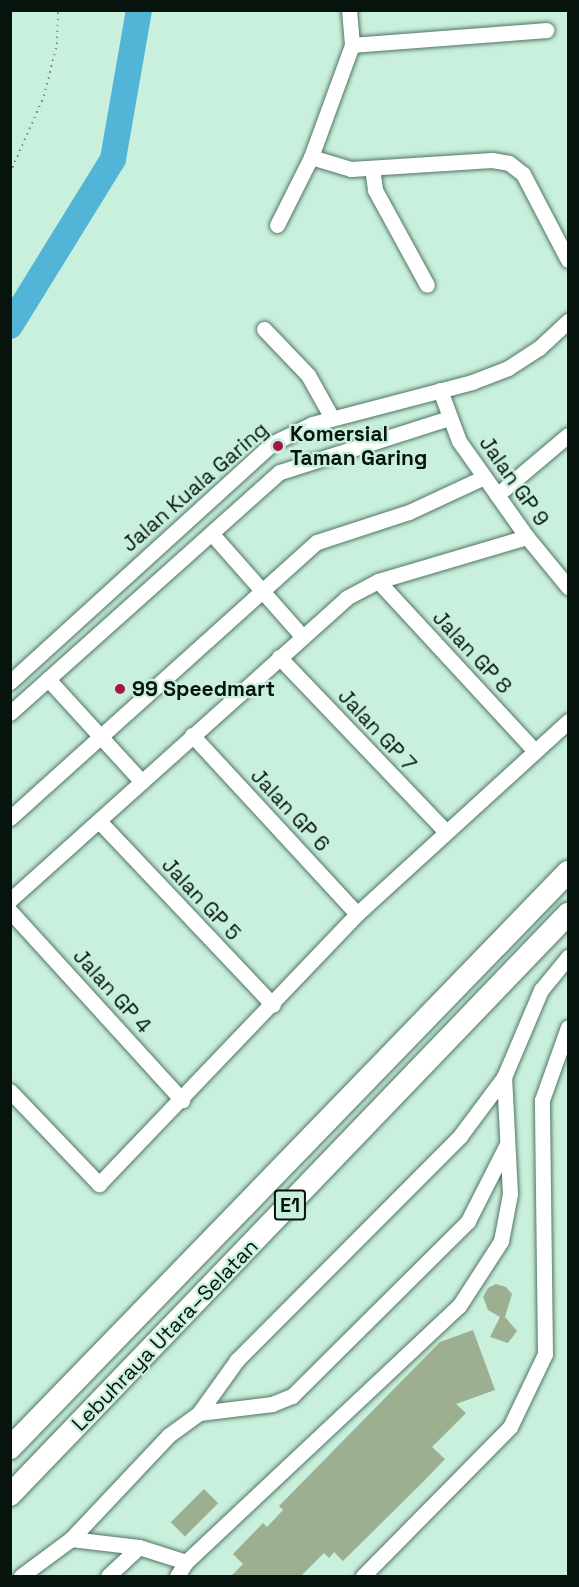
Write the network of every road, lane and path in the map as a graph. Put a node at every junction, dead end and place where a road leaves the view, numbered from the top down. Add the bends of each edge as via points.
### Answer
1 (58, 10) edge
2 (350, 10) edge
3 (546, 30) dead end
4 (351, 45) junction
5 (311, 157) junction
6 (372, 168) junction
7 (10, 173) edge
8 (278, 225) dead end
9 (568, 260) edge
10 (427, 285) dead end
11 (568, 321) edge
12 (264, 329) dead end
13 (440, 390) junction
14 (332, 418) junction
15 (449, 418) junction
16 (568, 435) edge
17 (484, 477) junction
18 (497, 495) junction
19 (212, 534) junction
20 (527, 537) junction
21 (378, 581) junction
22 (568, 587) edge
23 (263, 589) junction
24 (301, 635) junction
25 (279, 657) junction
26 (48, 679) junction
27 (10, 682) edge
28 (10, 713) edge
29 (568, 721) edge
30 (192, 735) junction
31 (102, 738) junction
32 (535, 750) junction
33 (142, 782) junction
34 (10, 818) edge
35 (99, 821) junction
36 (445, 831) junction
37 (568, 872) edge
38 (10, 900) edge
39 (10, 911) edge
40 (357, 914) junction
41 (568, 914) edge
42 (568, 957) edge
43 (273, 1005) junction
44 (568, 1027) edge
45 (504, 1077) junction
46 (10, 1091) edge
47 (182, 1100) junction
48 (507, 1144) junction
49 (199, 1413) junction
50 (10, 1448) edge
51 (10, 1495) edge
52 (71, 1539) junction
53 (139, 1547) junction
54 (46, 1560) junction
55 (186, 1563) junction
56 (21, 1576) edge
57 (39, 1576) edge
58 (108, 1576) edge
59 (177, 1576) edge
60 (363, 1576) edge

1 - 7 path via 57,44 44,96
2 - 4 street
3 - 4 street
4 - 5 street
5 - 6 street via 351,169
5 - 8 street
6 - 9 street via 492,160 509,163 524,174
6 - 10 street via 375,190
11 - 13 street, Jalan Kuala Garing via 539,348 508,368
12 - 14 street via 308,375
13 - 14 street, Jalan Kuala Garing
13 - 15 street, Jalan GP 9
14 - 27 street, Jalan Kuala Garing via 295,430 254,458
15 - 17 street, Jalan GP 9
15 - 19 street via 280,472
16 - 18 street
17 - 18 street, Jalan GP 9
17 - 23 street via 409,512 317,542
18 - 20 street, Jalan GP 9
19 - 23 street
19 - 26 street
20 - 21 street
20 - 22 street, Jalan GP 9
21 - 24 street via 346,598
21 - 32 street, Jalan GP 8
23 - 24 street
23 - 31 street
24 - 25 street
25 - 30 street
25 - 36 street, Jalan GP 7
26 - 28 street
26 - 31 street
29 - 32 street
30 - 33 street
30 - 40 street, Jalan GP 6
31 - 33 street
31 - 34 street
32 - 36 street
33 - 35 street
35 - 38 street
35 - 43 street, Jalan GP 5
36 - 40 street
37 - 50 highway, Lebuhraya Utara–Selatan / E1
39 - 47 street, Jalan GP 4
40 - 43 street
41 - 51 highway, Lebuhraya Utara–Selatan / E1
42 - 45 street via 542,990
43 - 47 street
44 - 60 street via 542,1100 545,1354 510,1427
45 - 48 street
45 - 49 street via 460,1136 237,1360
46 - 47 street via 99,1184
48 - 49 street via 468,1221 292,1396 272,1404
48 - 55 street via 510,1194 501,1241 459,1306
49 - 52 street via 169,1435
52 - 53 street
52 - 54 street
53 - 55 street
53 - 58 street
54 - 56 street
54 - 57 street
55 - 59 street

